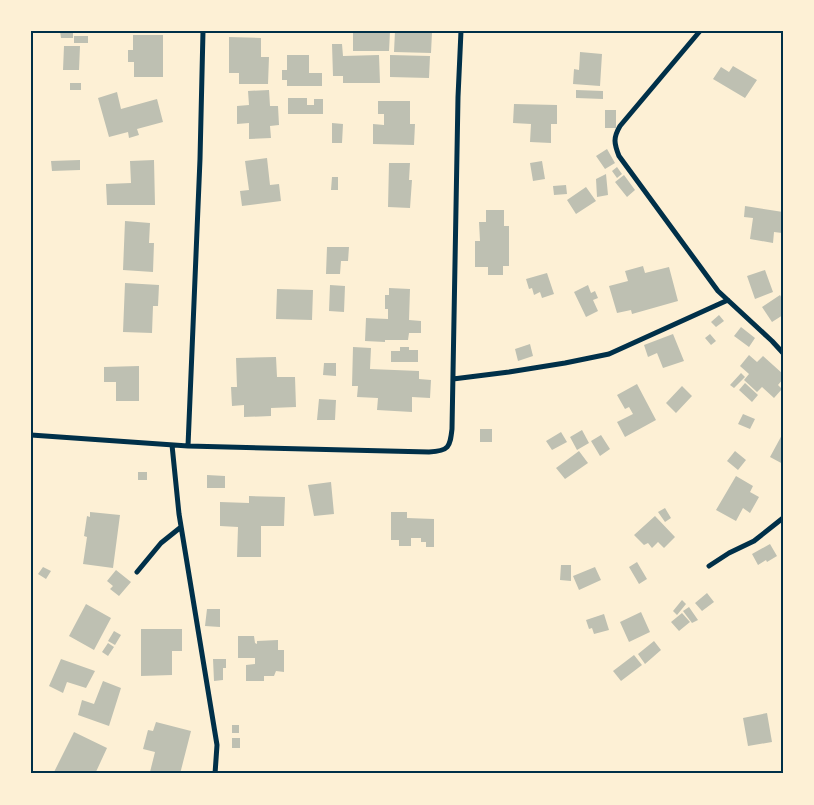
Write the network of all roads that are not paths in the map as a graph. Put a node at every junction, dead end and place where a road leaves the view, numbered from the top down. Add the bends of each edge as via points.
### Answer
1 (203, 31) edge
2 (461, 31) edge
3 (700, 31) edge
4 (728, 300) junction
5 (783, 353) edge
6 (453, 379) junction
7 (31, 435) edge
8 (172, 445) junction
9 (188, 446) junction
10 (783, 518) edge
11 (182, 527) junction
12 (708, 566) dead end
13 (137, 572) dead end
14 (216, 774) edge

1 - 9 street
2 - 6 street
3 - 4 street via 620,126 614,136 615,146 619,156 718,291
4 - 5 street
4 - 6 street via 609,354
6 - 9 street via 450,442 440,452
7 - 8 street
8 - 9 street
8 - 11 street
10 - 12 street via 754,541
11 - 13 street via 161,543
11 - 14 street via 217,745

